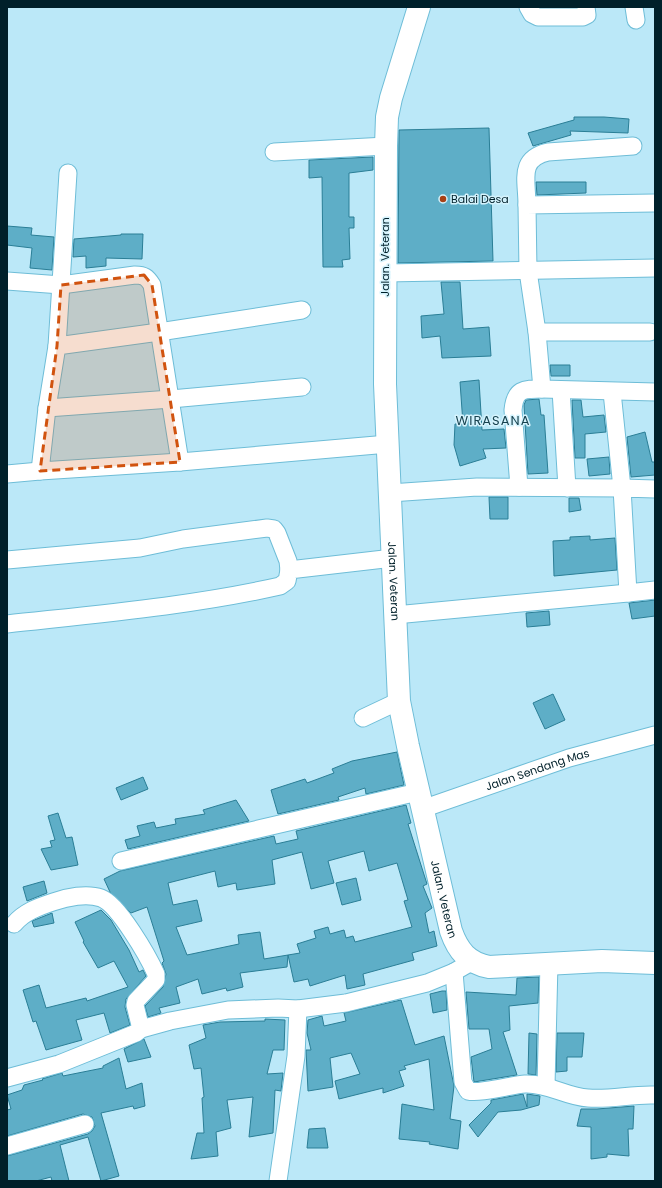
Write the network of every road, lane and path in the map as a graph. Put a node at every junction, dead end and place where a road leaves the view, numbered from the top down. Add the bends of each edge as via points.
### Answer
1 (419, 7) edge
2 (528, 7) edge
3 (586, 7) edge
4 (386, 146) junction
5 (633, 146) dead end
6 (274, 152) dead end
7 (68, 173) dead end
8 (654, 203) dead end
9 (527, 205) junction
10 (655, 268) edge
11 (528, 271) junction
12 (384, 273) junction
13 (7, 281) edge
14 (61, 285) junction
15 (302, 310) dead end
16 (159, 332) junction
17 (537, 332) junction
18 (650, 332) dead end
19 (58, 346) junction
20 (302, 387) dead end
21 (542, 389) junction
22 (561, 390) junction
23 (612, 392) junction
24 (655, 392) edge
25 (171, 400) junction
26 (47, 408) junction
27 (388, 444) junction
28 (180, 462) junction
29 (40, 471) junction
30 (7, 474) edge
31 (519, 487) junction
32 (567, 488) junction
33 (622, 488) junction
34 (655, 489) edge
35 (390, 493) junction
36 (393, 558) junction
37 (7, 560) edge
38 (289, 570) junction
39 (655, 590) edge
40 (628, 593) junction
41 (395, 615) junction
42 (7, 624) edge
43 (399, 701) junction
44 (363, 718) dead end
45 (655, 735) edge
46 (420, 801) junction
47 (121, 861) dead end
48 (14, 924) dead end
49 (473, 961) junction
50 (549, 963) junction
51 (655, 963) edge
52 (454, 972) junction
53 (298, 1009) junction
54 (141, 1029) junction
55 (7, 1078) edge
56 (546, 1086) junction
57 (655, 1095) edge
58 (85, 1124) dead end
59 (7, 1146) edge
60 (279, 1176) edge

1 - 4 street, Jalan. Veteran via 391,98 387,117
2 - 3 street via 532,14 538,17 587,16
4 - 6 street
4 - 12 street, Jalan. Veteran
5 - 9 street via 538,154 527,166
7 - 14 street
8 - 9 street
9 - 11 street
10 - 11 street
11 - 12 street
11 - 17 street
12 - 27 street, Jalan. Veteran
13 - 14 street
14 - 16 street via 144,275 152,284
14 - 19 street
15 - 16 street
16 - 19 street
16 - 25 street
17 - 18 street
17 - 21 street
19 - 26 street
20 - 25 street
21 - 22 street
21 - 31 street via 519,392 514,398
22 - 23 street
22 - 32 street
23 - 24 street
23 - 33 street
25 - 26 street
25 - 28 street
26 - 29 street
27 - 28 street
27 - 35 street, Jalan. Veteran
28 - 29 street
29 - 30 street
31 - 32 street
31 - 35 street
32 - 33 street
33 - 34 street
33 - 40 street
35 - 36 street, Jalan. Veteran
36 - 38 street
36 - 41 street, Jalan. Veteran
37 - 38 street via 140,548 267,528 277,533
38 - 42 street via 287,581 283,584 262,590 107,614
39 - 40 street
40 - 41 street
41 - 43 street, Jalan. Veteran
43 - 44 street
43 - 46 street, Jalan. Veteran
45 - 46 street, Jalan Sendang Mas
46 - 47 street, Jalan Sendang Mas
46 - 49 street, Jalan. Veteran via 451,931 459,950
48 - 54 street via 26,913 61,899 85,896 110,902 156,974 156,980 136,1001
49 - 50 street, Jalan. Veteran via 480,965 500,967
49 - 52 street
50 - 51 street, Jalan. Veteran
50 - 56 street
52 - 53 street via 427,983 393,992 346,1003
52 - 56 street via 464,1087 476,1092 526,1084
53 - 54 street via 228,1010
53 - 60 street via 296,1056
54 - 55 street via 74,1058
56 - 57 street via 586,1098
58 - 59 street

